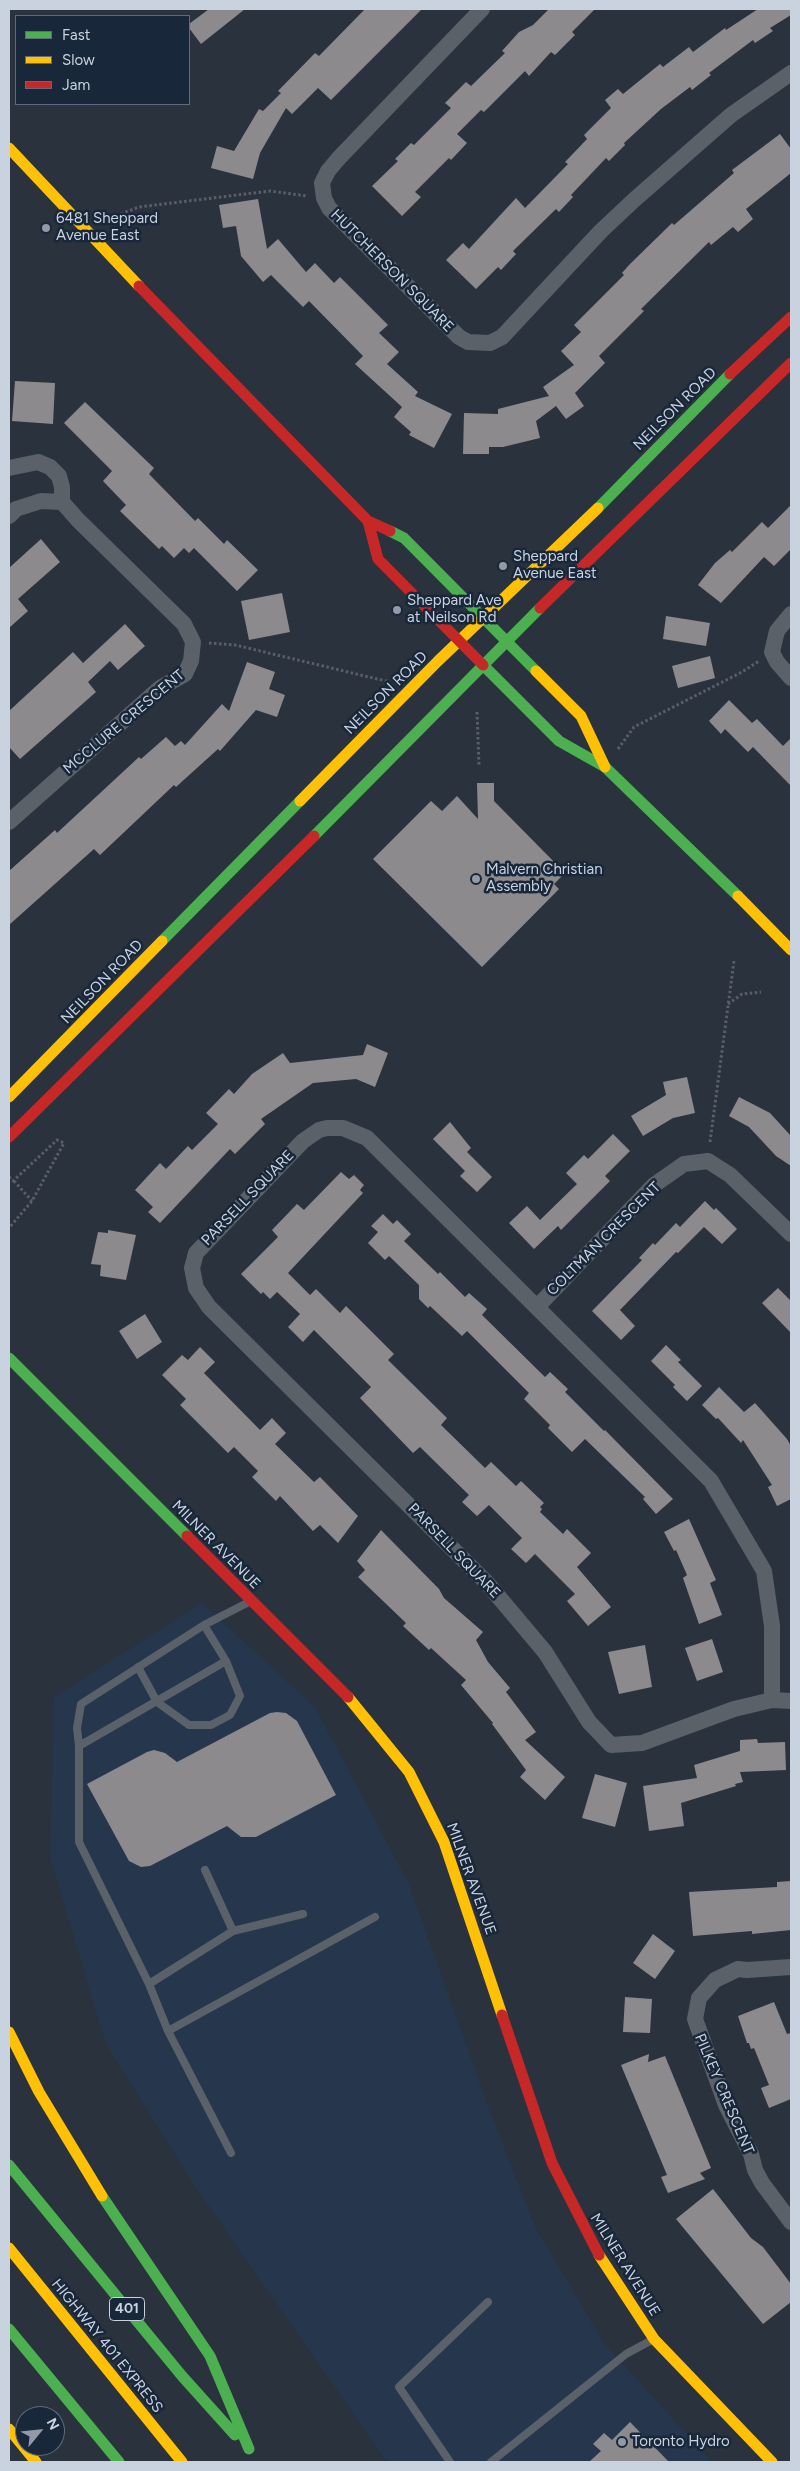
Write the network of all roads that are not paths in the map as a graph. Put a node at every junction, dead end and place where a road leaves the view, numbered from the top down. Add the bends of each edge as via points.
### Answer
1 (482, 9) edge
2 (791, 73) edge
3 (9, 148) edge
4 (791, 317) edge
5 (791, 363) edge
6 (9, 468) edge
7 (62, 502) junction
8 (9, 516) edge
9 (368, 520) junction
10 (791, 614) edge
11 (484, 616) junction
12 (459, 640) junction
13 (507, 641) junction
14 (485, 666) junction
15 (791, 678) edge
16 (605, 767) junction
17 (9, 822) edge
18 (791, 950) edge
19 (9, 1097) edge
20 (9, 1137) edge
21 (791, 1234) edge
22 (537, 1307) junction
23 (9, 1358) edge
24 (251, 1601) junction
25 (204, 1625) junction
26 (226, 1661) junction
27 (138, 1667) junction
28 (772, 1700) junction
29 (791, 1701) edge
30 (157, 1702) junction
31 (79, 1746) junction
32 (205, 1870) dead end
33 (303, 1914) dead end
34 (375, 1917) dead end
35 (233, 1931) junction
36 (791, 1967) edge
37 (150, 1984) junction
38 (168, 2031) junction
39 (9, 2032) edge
40 (231, 2153) dead end
41 (9, 2165) edge
42 (791, 2222) edge
43 (9, 2248) edge
44 (488, 2302) dead end
45 (9, 2329) edge
46 (654, 2339) junction
47 (9, 2429) edge
48 (36, 2462) edge
49 (119, 2462) edge
50 (182, 2462) edge
51 (450, 2462) edge
52 (491, 2462) edge
53 (772, 2462) edge

1 - 2 street, HUTCHERSON SQUARE via 328,171 322,183 329,208 459,337 468,342 490,343 502,337 601,231 666,171 731,115
3 - 9 main road
4 - 11 main road, NEILSON ROAD
5 - 13 main road
6 - 7 street via 38,462 50,467 59,476
7 - 8 street via 41,501 16,509
7 - 17 street, MCCLURE CRESCENT via 184,624 193,642 191,661 184,674 160,688
9 - 11 main road via 404,538
9 - 12 main road via 378,559
10 - 15 street via 777,631 772,652
11 - 12 main road, NEILSON ROAD
11 - 13 main road
12 - 14 main road
12 - 19 main road, NEILSON ROAD via 273,835
13 - 14 main road
13 - 16 main road via 582,716
14 - 16 main road via 559,741
14 - 20 main road via 291,853
16 - 18 main road
21 - 22 street, COLTMAN CRESCENT via 730,1175 708,1161 684,1164 654,1185
22 - 28 street, PARSELL SQUARE via 711,1481 725,1502 764,1571 772,1626
22 - 28 street, PARSELL SQUARE via 366,1138 336,1127 319,1130 303,1141 202,1245 196,1252 192,1268 196,1288 209,1307 487,1583 545,1652 589,1722 611,1745 642,1743 734,1709
23 - 24 main road, MILNER AVENUE
24 - 25 lane
24 - 46 main road, MILNER AVENUE via 350,1698 409,1772 444,1842 552,2163 593,2246
25 - 26 lane
25 - 27 lane
26 - 30 lane
26 - 30 lane via 240,1696 230,1715 211,1725 190,1725
27 - 30 lane
27 - 31 lane via 80,1704
28 - 29 street, PARSELL SQUARE
30 - 31 lane
31 - 37 lane via 79,1842
32 - 35 lane
33 - 35 lane
34 - 38 lane
35 - 37 lane
36 - 42 street, PILKEY CRESCENT via 738,1969 715,1980 699,1998 694,2019 726,2105 751,2154 755,2170
37 - 38 lane
38 - 40 lane
39 - 41 main road, 401 via 85,2171 210,2356 251,2453 182,2376
43 - 50 main road, HIGHWAY 401 EXPRESS
44 - 51 lane via 399,2387
45 - 49 main road
46 - 52 lane via 626,2354
46 - 53 main road, MILNER AVENUE
47 - 48 main road

